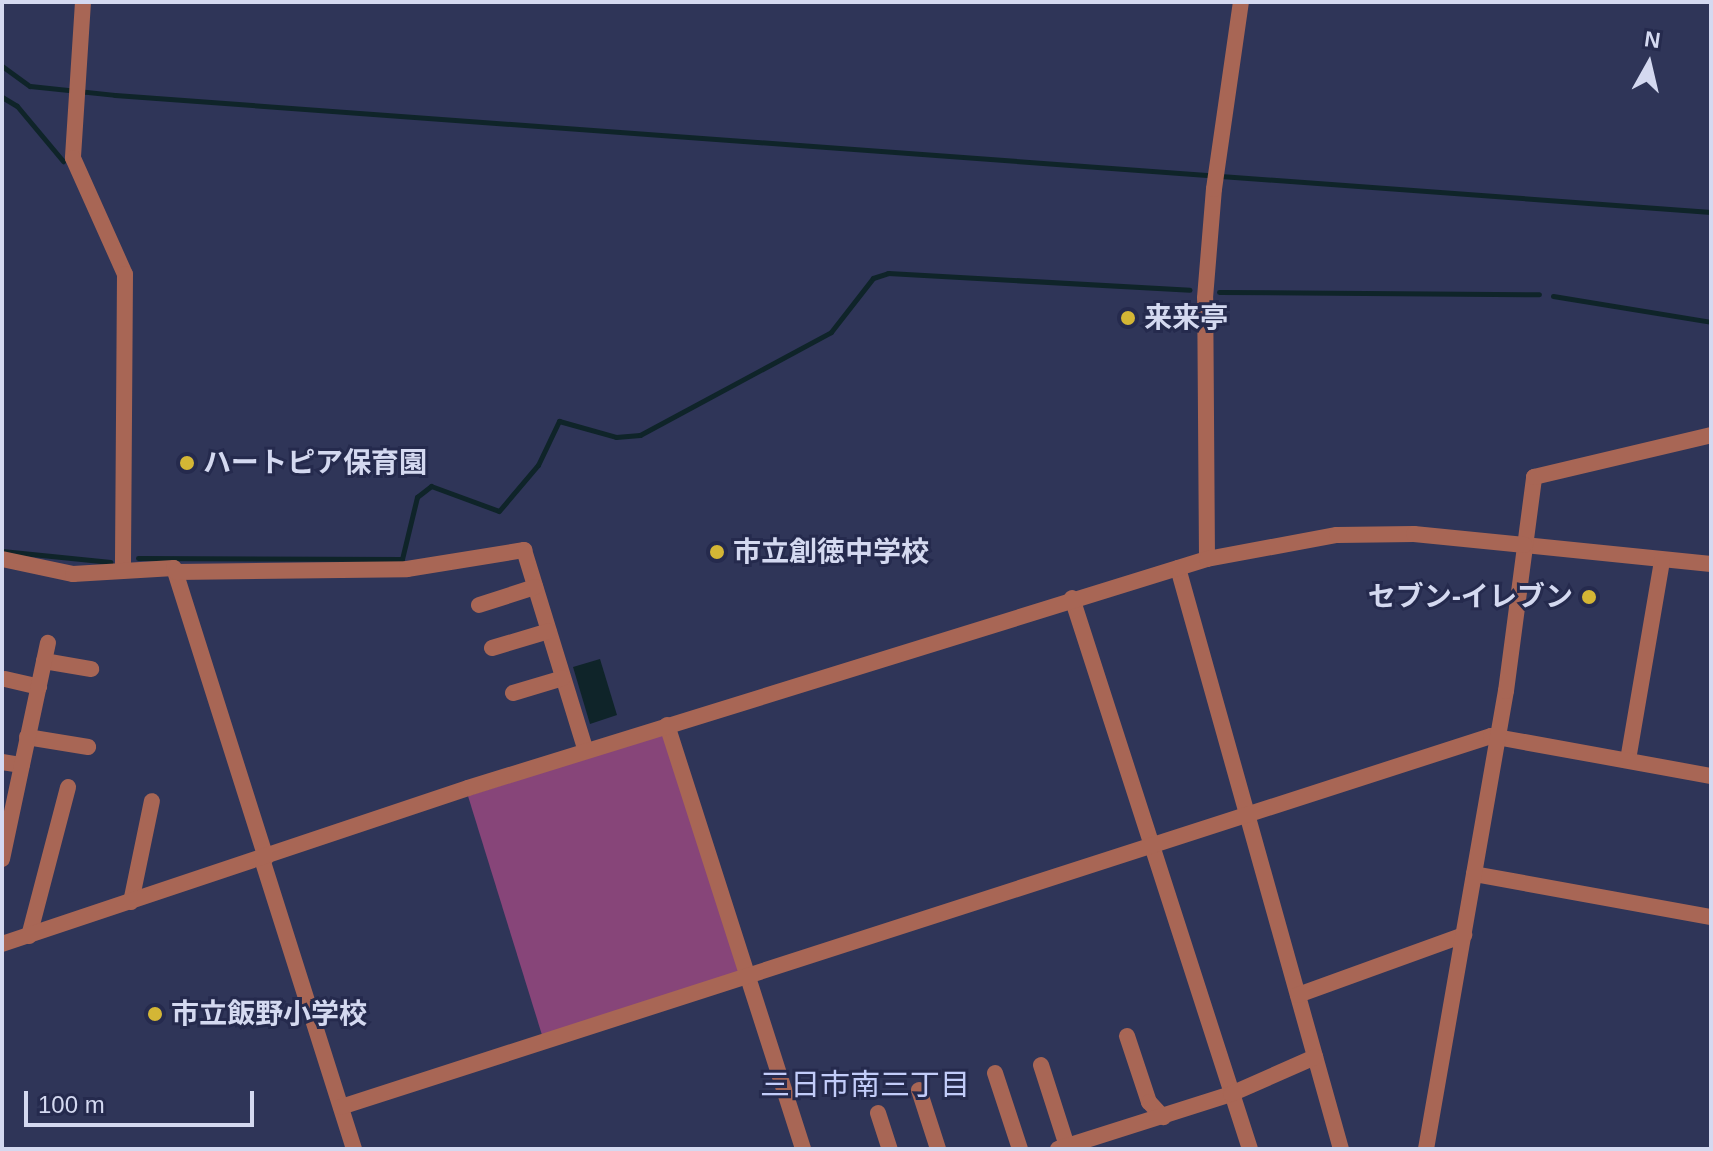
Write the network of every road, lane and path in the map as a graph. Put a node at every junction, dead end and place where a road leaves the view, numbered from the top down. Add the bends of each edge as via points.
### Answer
1 (83, 2) edge
2 (1241, 2) edge
3 (1711, 435) edge
4 (1524, 545) junction
5 (2, 559) edge
6 (1207, 559) junction
7 (1662, 561) junction
8 (1711, 564) edge
9 (123, 568) junction
10 (1178, 568) junction
11 (176, 572) junction
12 (535, 587) junction
13 (1072, 598) junction
14 (479, 605) dead end
15 (549, 631) junction
16 (48, 643) dead end
17 (492, 648) dead end
18 (44, 661) junction
19 (91, 669) dead end
20 (563, 678) junction
21 (5, 679) dead end
22 (39, 687) junction
23 (513, 693) dead end
24 (667, 725) junction
25 (1497, 736) junction
26 (27, 737) junction
27 (88, 747) dead end
28 (586, 751) junction
29 (1628, 760) junction
30 (2, 762) edge
31 (22, 765) junction
32 (1711, 776) edge
33 (68, 787) dead end
34 (152, 801) dead end
35 (6, 812) edge
36 (1246, 818) junction
37 (1154, 847) junction
38 (2, 859) edge
39 (264, 859) junction
40 (1474, 874) junction
41 (131, 902) junction
42 (1711, 917) edge
43 (1464, 935) junction
44 (29, 936) junction
45 (2, 944) edge
46 (748, 975) junction
47 (1298, 995) junction
48 (1127, 1036) dead end
49 (1315, 1057) junction
50 (1041, 1065) dead end
51 (995, 1073) dead end
52 (919, 1090) dead end
53 (1231, 1094) junction
54 (341, 1107) junction
55 (878, 1113) dead end
56 (1163, 1117) junction
57 (1062, 1148) edge
58 (354, 1149) edge
59 (803, 1149) edge
60 (890, 1149) edge
61 (938, 1149) edge
62 (1020, 1149) edge
63 (1250, 1149) edge
64 (1341, 1149) edge
65 (1426, 1149) edge

1 - 9 street via 73,158 125,274
2 - 6 street via 1205,298
3 - 4 street via 1534,477
4 - 6 street via 1414,534 1337,535
4 - 7 street
4 - 25 street
5 - 9 street via 73,574
6 - 10 street
7 - 8 street
7 - 29 street
9 - 11 street
10 - 13 street
10 - 36 street
11 - 12 street via 407,569 524,550
11 - 39 street
12 - 14 street
12 - 15 street
13 - 24 street
13 - 37 street
15 - 17 street
15 - 20 street
16 - 18 street
18 - 19 street
18 - 22 street
20 - 23 street
20 - 28 street
21 - 22 street
22 - 26 street
24 - 28 street
24 - 46 street
25 - 29 street
25 - 36 street
25 - 40 street
26 - 27 street
26 - 31 street
28 - 39 street
29 - 32 street
30 - 31 street
31 - 35 street
33 - 44 street
34 - 41 street
35 - 38 street
36 - 37 street
36 - 47 street
37 - 46 street
37 - 53 street
39 - 41 street
39 - 54 street
40 - 42 street
40 - 43 street
41 - 44 street
43 - 47 street
43 - 65 street
44 - 45 street
46 - 54 street
46 - 59 street
47 - 49 street
48 - 56 street via 1149,1102
49 - 53 street
49 - 64 street
50 - 57 street
51 - 62 street
52 - 61 street
53 - 56 street
53 - 63 street
54 - 58 street
55 - 60 street
56 - 57 street

